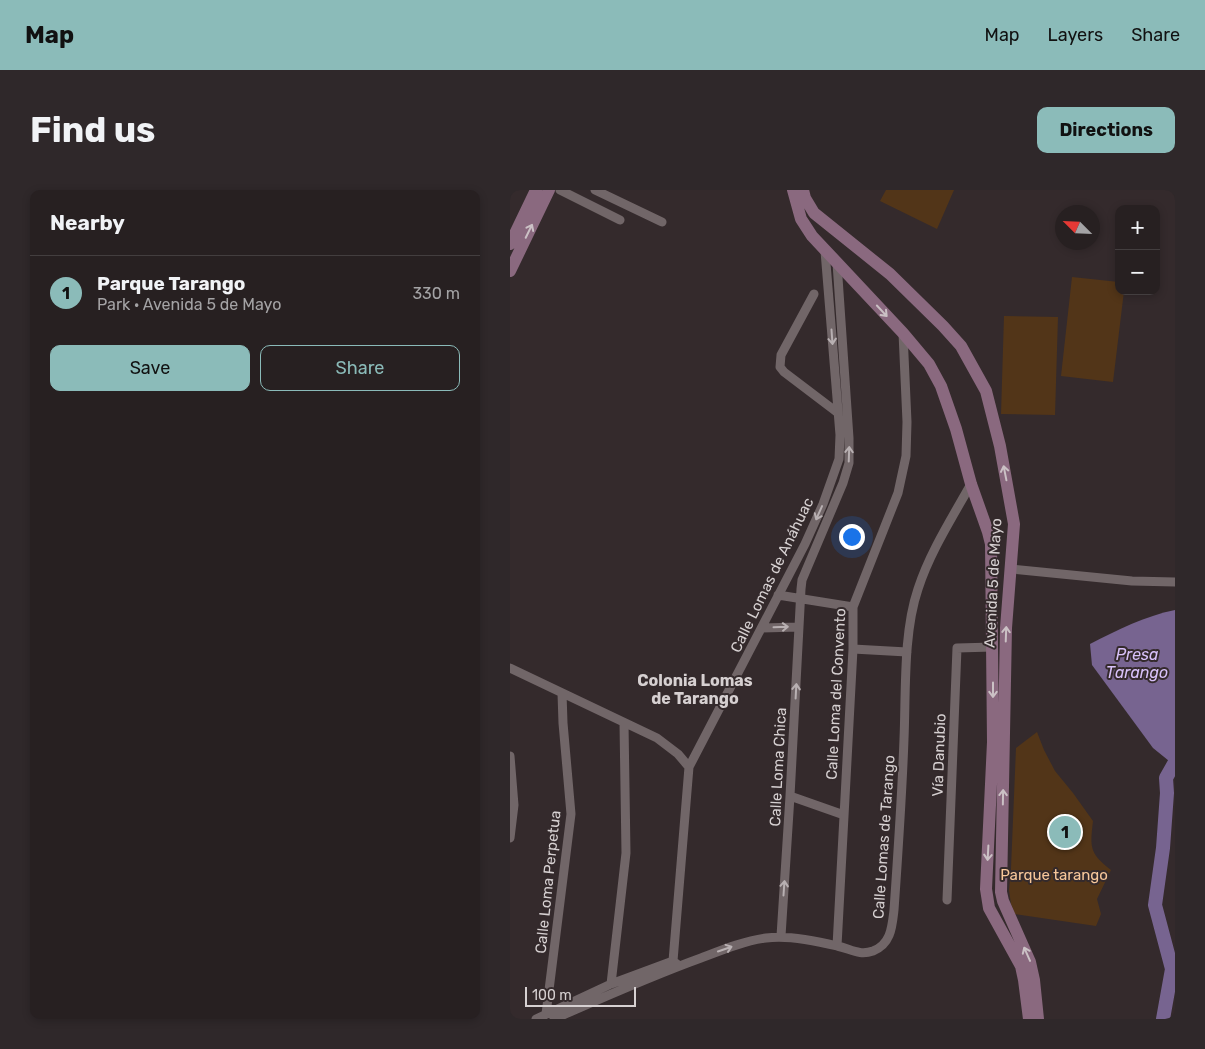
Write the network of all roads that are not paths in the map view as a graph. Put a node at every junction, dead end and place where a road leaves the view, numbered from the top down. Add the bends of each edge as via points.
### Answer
1 (536, 190) edge
2 (549, 190) edge
3 (560, 190) edge
4 (595, 190) edge
5 (793, 190) edge
6 (804, 194) edge
7 (620, 220) dead end
8 (662, 222) dead end
9 (510, 244) edge
10 (825, 251) junction
11 (837, 263) junction
12 (510, 271) edge
13 (814, 294) dead end
14 (903, 333) junction
15 (838, 413) junction
16 (971, 484) junction
17 (1012, 569) junction
18 (1175, 582) edge
19 (778, 595) junction
20 (800, 599) junction
21 (853, 606) junction
22 (799, 627) junction
23 (762, 628) junction
24 (993, 648) junction
25 (853, 649) junction
26 (907, 652) junction
27 (510, 668) edge
28 (562, 693) junction
29 (624, 723) junction
30 (510, 756) edge
31 (689, 767) junction
32 (790, 796) junction
33 (844, 815) junction
34 (510, 838) edge
35 (947, 900) dead end
36 (781, 936) junction
37 (837, 946) junction
38 (676, 963) junction
39 (611, 984) junction
40 (550, 1016) edge
41 (536, 1019) edge
42 (1029, 1019) edge
43 (1038, 1019) edge

1 - 9 main road
12 -> 2 main road
3 - 7 street
4 - 8 street
5 - 10 main road, Avenida 5 de Mayo via 801,219
6 - 11 main road via 807,214
17 -> 6 main road, Avenida 5 de Mayo via 1014,524 1011,503 986,390 975,369 943,326 890,274 822,221
10 - 11 main road, Avenida 5 de Mayo
10 -> 15 street, Calle Lomas de Anáhuac
11 -> 14 main road, Avenida 5 de Mayo
20 -> 11 street, Calle Lomas de Anáhuac via 802,580 834,508 849,463
13 - 15 street via 781,355 780,367
14 - 16 main road, Avenida 5 de Mayo via 929,364 942,386
14 - 21 street, Calle Loma del Convento via 906,456 898,493
15 -> 19 street, Calle Lomas de Anáhuac via 839,459 804,544
16 - 24 main road, Avenida 5 de Mayo via 991,544
16 - 26 street, Calle Lomas de Tarango via 930,559 918,589
17 - 18 street
43 -> 17 main road, Avenida 5 de Mayo via 1030,962 1001,892 1006,628
19 - 20 street
19 - 23 street, Calle Lomas de Anáhuac
20 - 21 street
20 - 22 street, Calle Loma Chica
21 - 25 street, Calle Loma del Convento
23 -> 22 street
32 -> 22 street, Calle Loma Chica
23 - 31 street, Calle Lomas de Anáhuac
24 - 35 street, Vía Danubio via 957,648
24 -> 42 main road, Avenida 5 de Mayo via 993,742 986,889 989,908 1021,966
25 - 26 street
25 - 33 street, Calle Loma del Convento
26 - 37 street, Calle Lomas de Tarango via 904,761 891,930 883,946 862,954
27 - 28 street
28 - 29 street
28 - 40 street, Calle Loma Perpetua via 571,814
29 - 31 street via 657,738
29 - 39 street via 626,853
30 - 34 street via 514,805
31 - 38 street, Calle Lomas de Anáhuac
32 - 33 street
36 -> 32 street, Calle Loma Chica
33 - 37 street, Calle Loma del Convento
36 - 37 street, Calle Lomas de Tarango
38 -> 36 street, Calle Lomas de Tarango
38 - 39 street
38 - 40 street, Calle Lomas de Tarango
39 - 40 street
40 - 41 street

